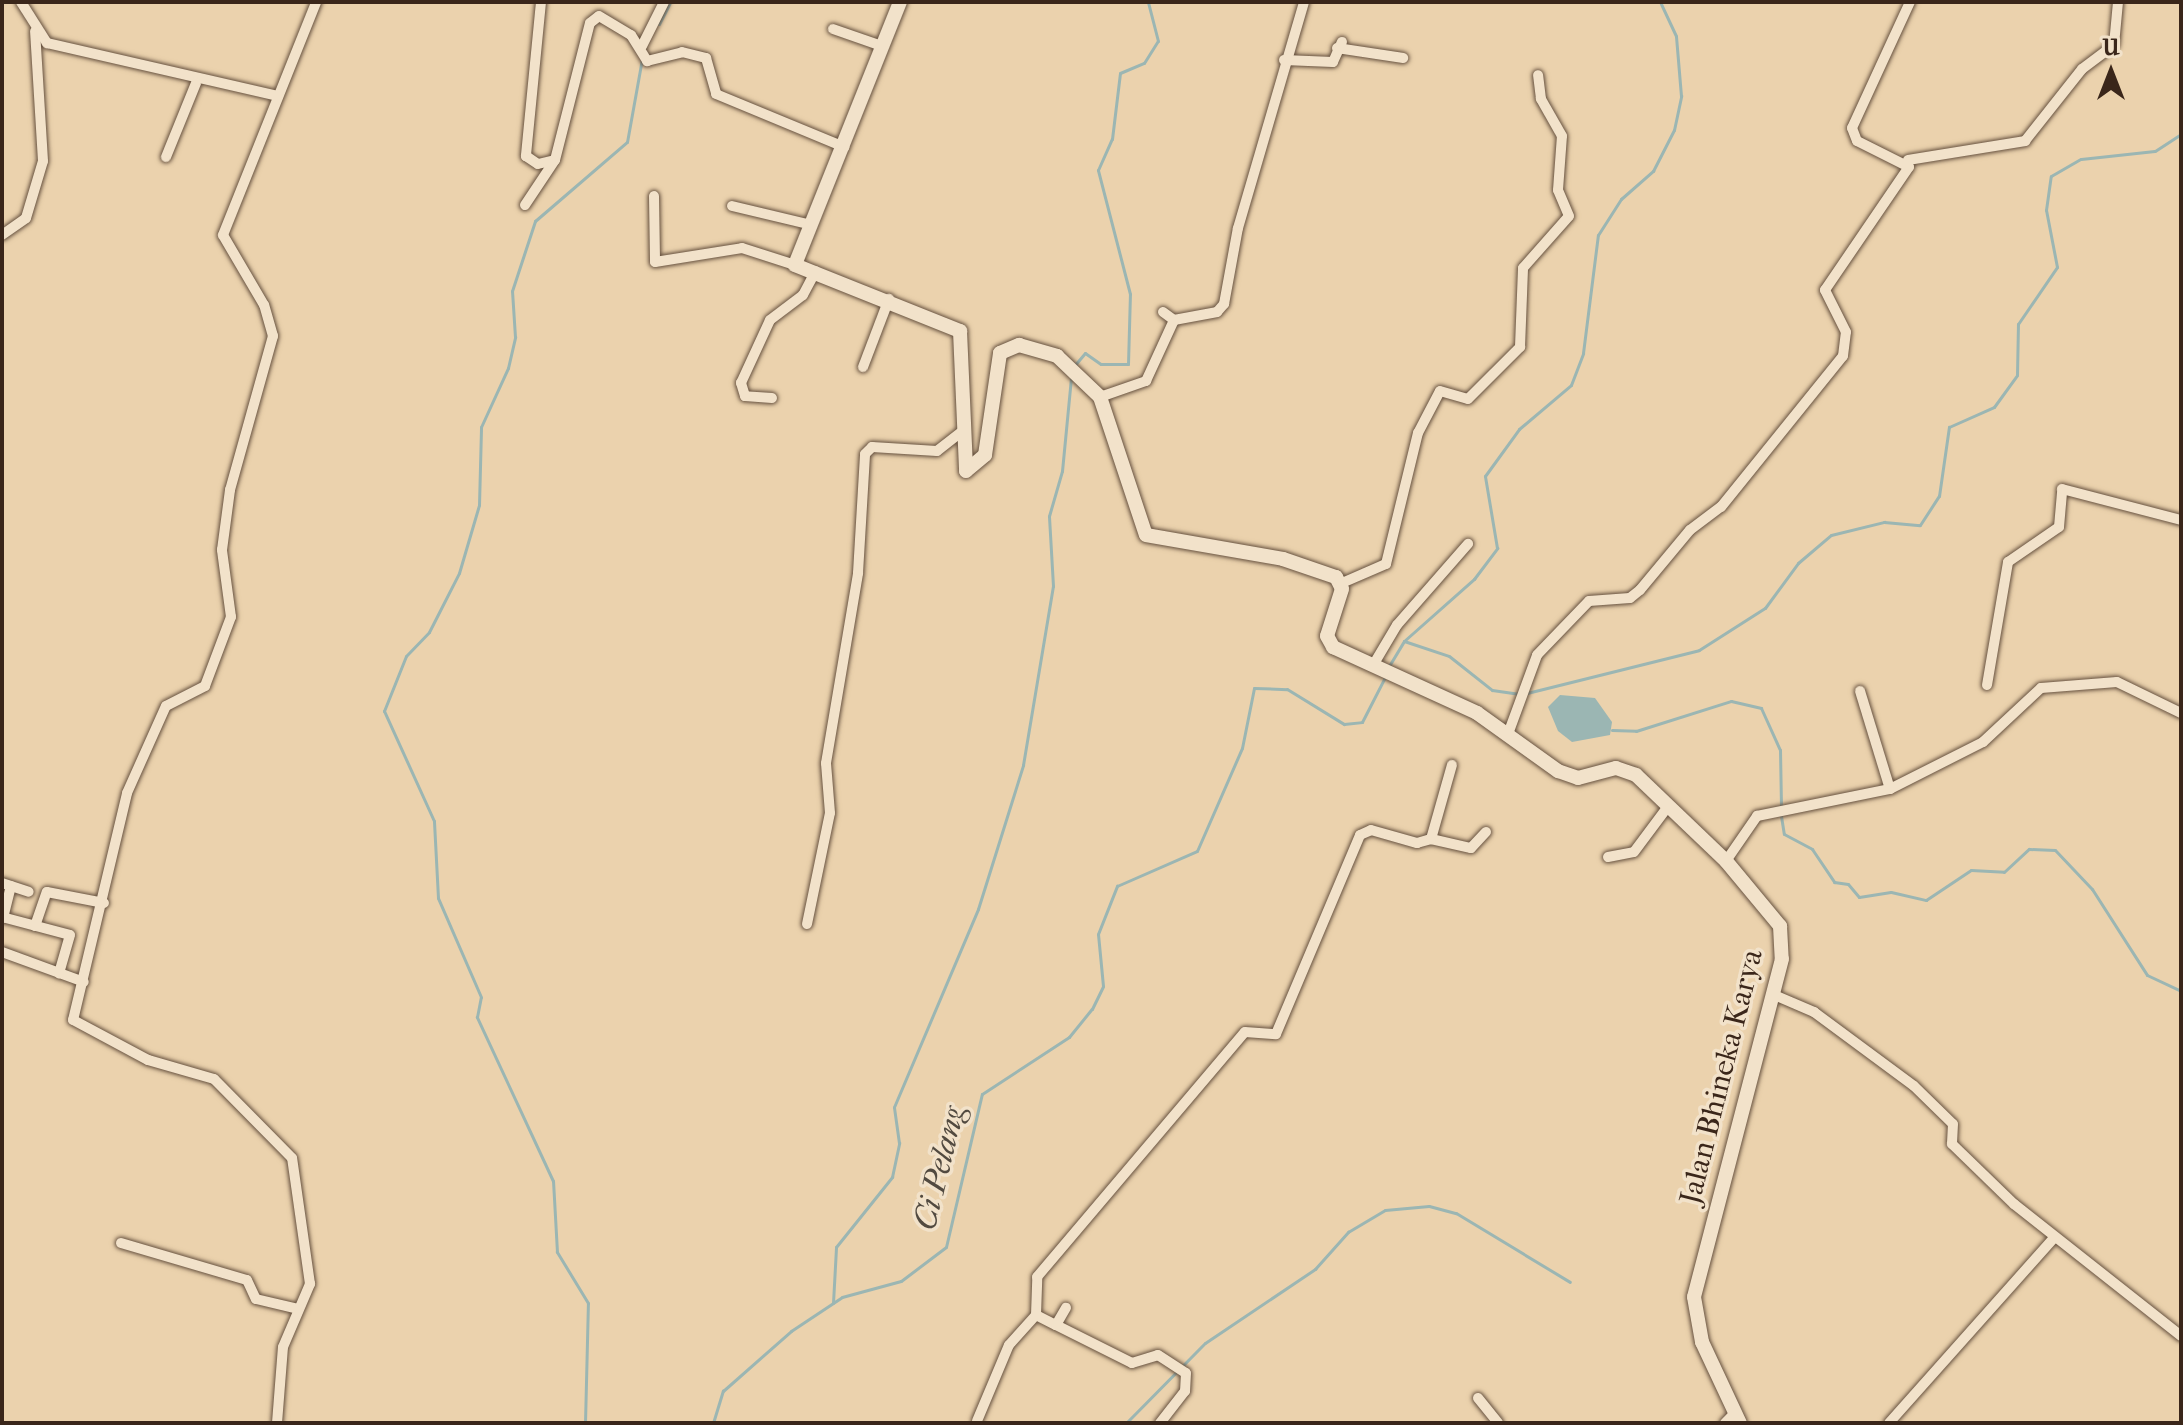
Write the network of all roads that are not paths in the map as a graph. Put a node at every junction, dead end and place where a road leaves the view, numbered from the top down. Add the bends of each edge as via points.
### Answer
1 (316, 2) edge
2 (541, 2) edge
3 (664, 2) edge
4 (900, 2) edge
5 (1304, 2) edge
6 (1910, 2) edge
7 (2118, 2) edge
8 (23, 4) edge
9 (35, 29) junction
10 (833, 29) dead end
11 (642, 46) junction
12 (882, 46) junction
13 (1403, 58) dead end
14 (1284, 60) junction
15 (1538, 75) dead end
16 (196, 83) junction
17 (278, 96) junction
18 (844, 147) junction
19 (166, 157) dead end
20 (555, 160) junction
21 (1908, 160) junction
22 (654, 196) dead end
23 (525, 205) dead end
24 (732, 206) dead end
25 (812, 225) junction
26 (2, 235) edge
27 (795, 265) junction
28 (816, 271) junction
29 (889, 299) junction
30 (1163, 312) dead end
31 (1174, 320) junction
32 (863, 367) dead end
33 (1100, 397) junction
34 (772, 398) dead end
35 (963, 431) junction
36 (2181, 520) edge
37 (1468, 544) dead end
38 (1342, 583) junction
39 (1375, 662) junction
40 (1987, 685) dead end
41 (1860, 691) dead end
42 (2181, 713) edge
43 (1508, 734) junction
44 (1452, 765) dead end
45 (1890, 789) junction
46 (1666, 809) junction
47 (1486, 832) dead end
48 (1431, 839) junction
49 (1608, 857) dead end
50 (1726, 861) junction
51 (7, 885) edge
52 (29, 892) dead end
53 (104, 903) junction
54 (3, 918) edge
55 (807, 924) dead end
56 (35, 926) junction
57 (2, 952) edge
58 (59, 973) junction
59 (84, 982) junction
60 (1772, 994) junction
61 (2055, 1237) junction
62 (121, 1243) dead end
63 (1066, 1308) dead end
64 (298, 1309) junction
65 (1036, 1315) junction
66 (1056, 1325) junction
67 (2181, 1336) edge
68 (1478, 1398) dead end
69 (1733, 1420) edge
70 (977, 1421) edge
71 (277, 1423) edge
72 (1160, 1423) edge
73 (1498, 1423) edge
74 (1889, 1423) edge

1 - 17 street
2 - 20 street via 526,156 538,164
3 - 11 street
4 - 12 street
5 - 14 street
6 - 21 street via 1851,131 1861,144
7 - 21 street via 2114,45 2082,69 2025,141
8 - 9 street
9 - 16 street via 47,43
9 - 26 street via 43,161 26,218
10 - 12 street
11 - 18 street via 651,62 682,52 706,58 716,94
11 - 20 street via 610,17 593,19
12 - 18 street
13 - 14 street via 1339,45 1333,62
14 - 31 street via 1224,304 1217,312
15 - 38 street via 1541,99 1562,136 1558,190 1569,216 1523,268 1520,347 1468,399 1440,391 1418,433 1386,564
16 - 17 street
16 - 19 street
17 - 53 street via 223,235 264,305 273,336 228,502 222,550 231,617 203,690 163,711 119,815
18 - 25 street
20 - 23 street
21 - 43 street via 1825,290 1847,336 1843,356 1721,507 1690,530 1640,590 1630,598 1589,601 1537,655
22 - 27 street via 655,262 742,248
24 - 25 street
25 - 27 street
27 - 28 street
28 - 29 street
28 - 34 street via 803,295 770,320 741,383 745,396
29 - 32 street
29 - 35 street via 960,331
30 - 31 street
31 - 33 street via 1146,381
33 - 35 street via 1057,356 1013,346 998,357 985,455 972,470 963,465
33 - 38 street via 1146,535 1305,564
35 - 55 street via 937,451 872,447 865,454 858,573 826,763 830,813
36 - 40 street via 2062,489 2059,527 2008,562
37 - 39 street via 1430,596 1397,625
38 - 39 street, Jalan Bhineka Karya via 1328,640
39 - 43 street, Jalan Bhineka Karya
41 - 45 street
42 - 45 street via 2117,682 2041,688 1993,736
43 - 46 street, Jalan Bhineka Karya via 1572,777 1627,770
44 - 48 street
45 - 50 street via 1764,813
46 - 49 street via 1634,852
46 - 50 street, Jalan Bhineka Karya
47 - 48 street via 1471,848
48 - 65 street via 1362,833 1276,1034 1245,1032 1142,1147 1078,1236 1037,1277
50 - 60 street, Jalan Bhineka Karya via 1782,931
51 - 52 street
51 - 54 street
53 - 56 street via 47,892
53 - 59 street
54 - 56 street
56 - 58 street via 71,937
57 - 58 street
58 - 59 street
59 - 64 street via 74,1016 78,1026 148,1060 214,1079 290,1153 310,1284
60 - 61 street via 1814,1012 1914,1086 1953,1124 1959,1152
60 - 69 street, Jalan Bhineka Karya via 1694,1297 1702,1342
61 - 67 street
61 - 74 street
62 - 64 street via 247,1280 256,1299
63 - 66 street
64 - 71 street via 280,1362
65 - 66 street
65 - 70 street via 1009,1345
66 - 72 street via 1132,1363 1154,1355 1186,1373 1185,1391
68 - 73 street

